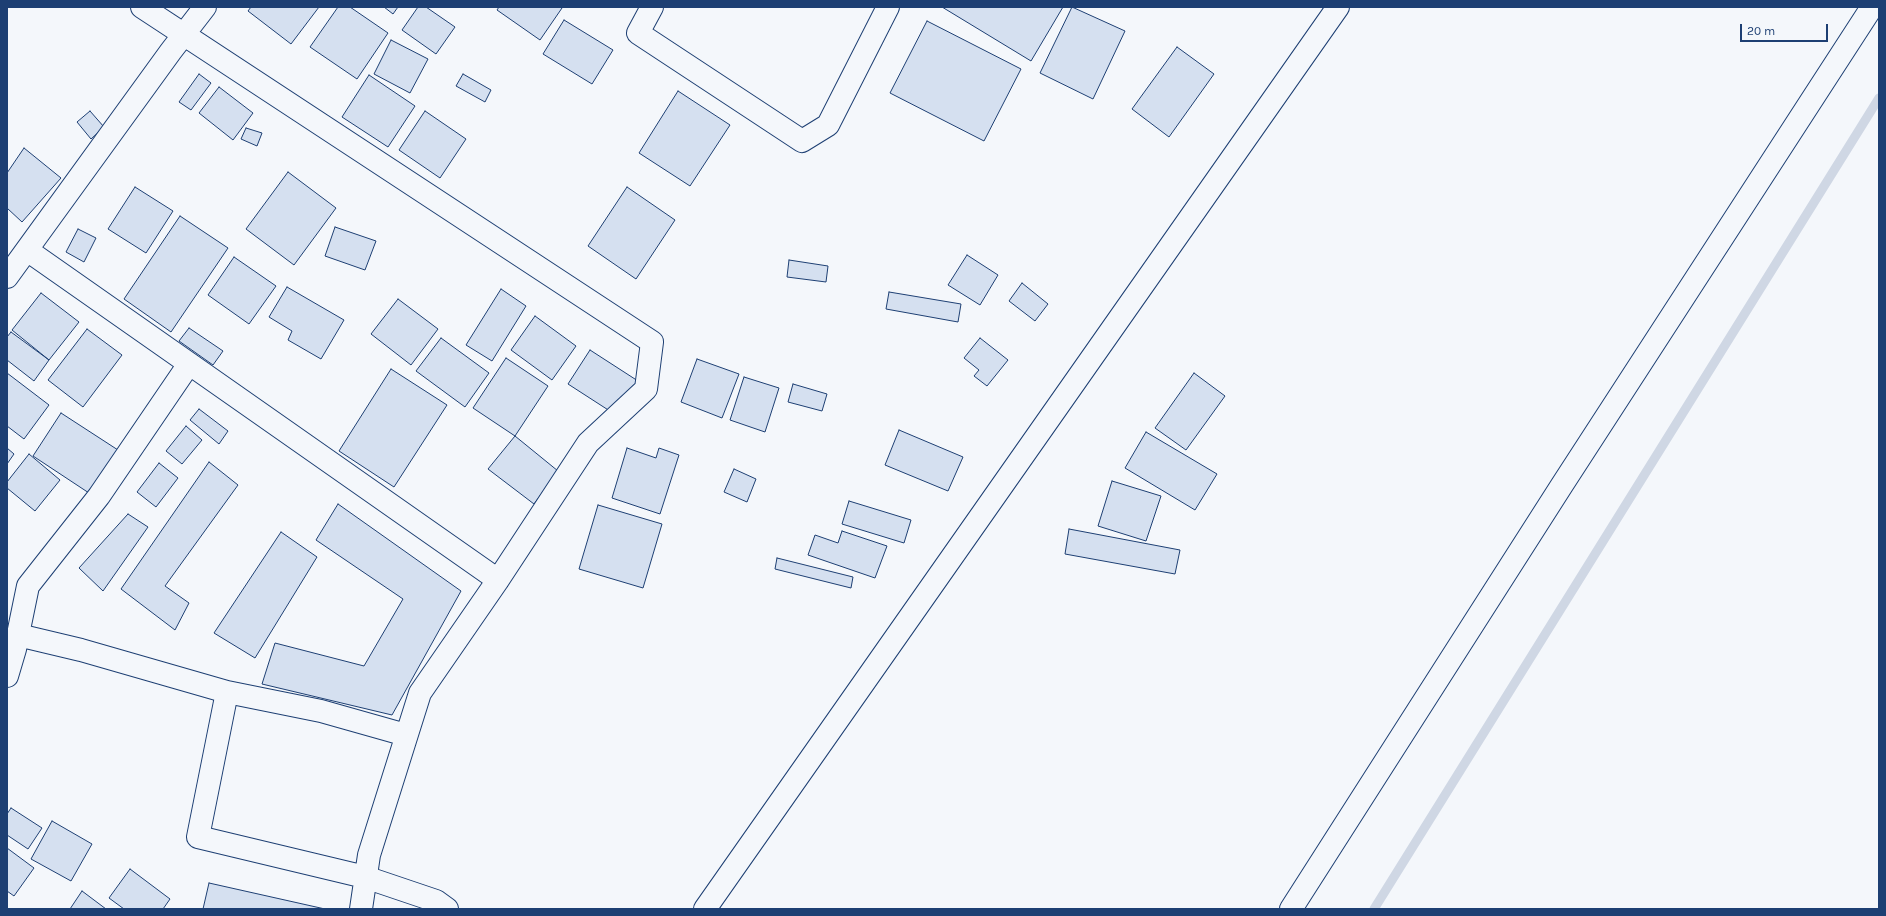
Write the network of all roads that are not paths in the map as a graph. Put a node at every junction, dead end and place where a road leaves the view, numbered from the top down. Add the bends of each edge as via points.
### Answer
1 (142, 7) edge
2 (205, 7) edge
3 (652, 7) edge
4 (888, 7) edge
5 (1338, 7) edge
6 (1872, 7) edge
7 (183, 35) junction
8 (27, 250) junction
9 (7, 277) edge
10 (189, 364) junction
11 (498, 580) junction
12 (18, 635) junction
13 (7, 676) edge
14 (227, 692) junction
15 (406, 735) junction
16 (365, 876) junction
17 (361, 909) edge
18 (447, 909) edge
19 (705, 909) edge
20 (1291, 909) edge

1 - 7 street
2 - 7 street
3 - 4 street via 638,33 802,142 828,125
5 - 19 street
6 - 20 street
7 - 8 street
7 - 11 street via 652,342 646,390 588,443
8 - 9 street
8 - 10 street
10 - 11 street
10 - 12 street via 99,496 28,586
11 - 15 street via 420,692
12 - 13 street
12 - 14 street via 81,650
14 - 15 street via 321,711
14 - 16 street via 198,837
15 - 16 street via 369,855
16 - 17 street
16 - 18 street via 436,901

